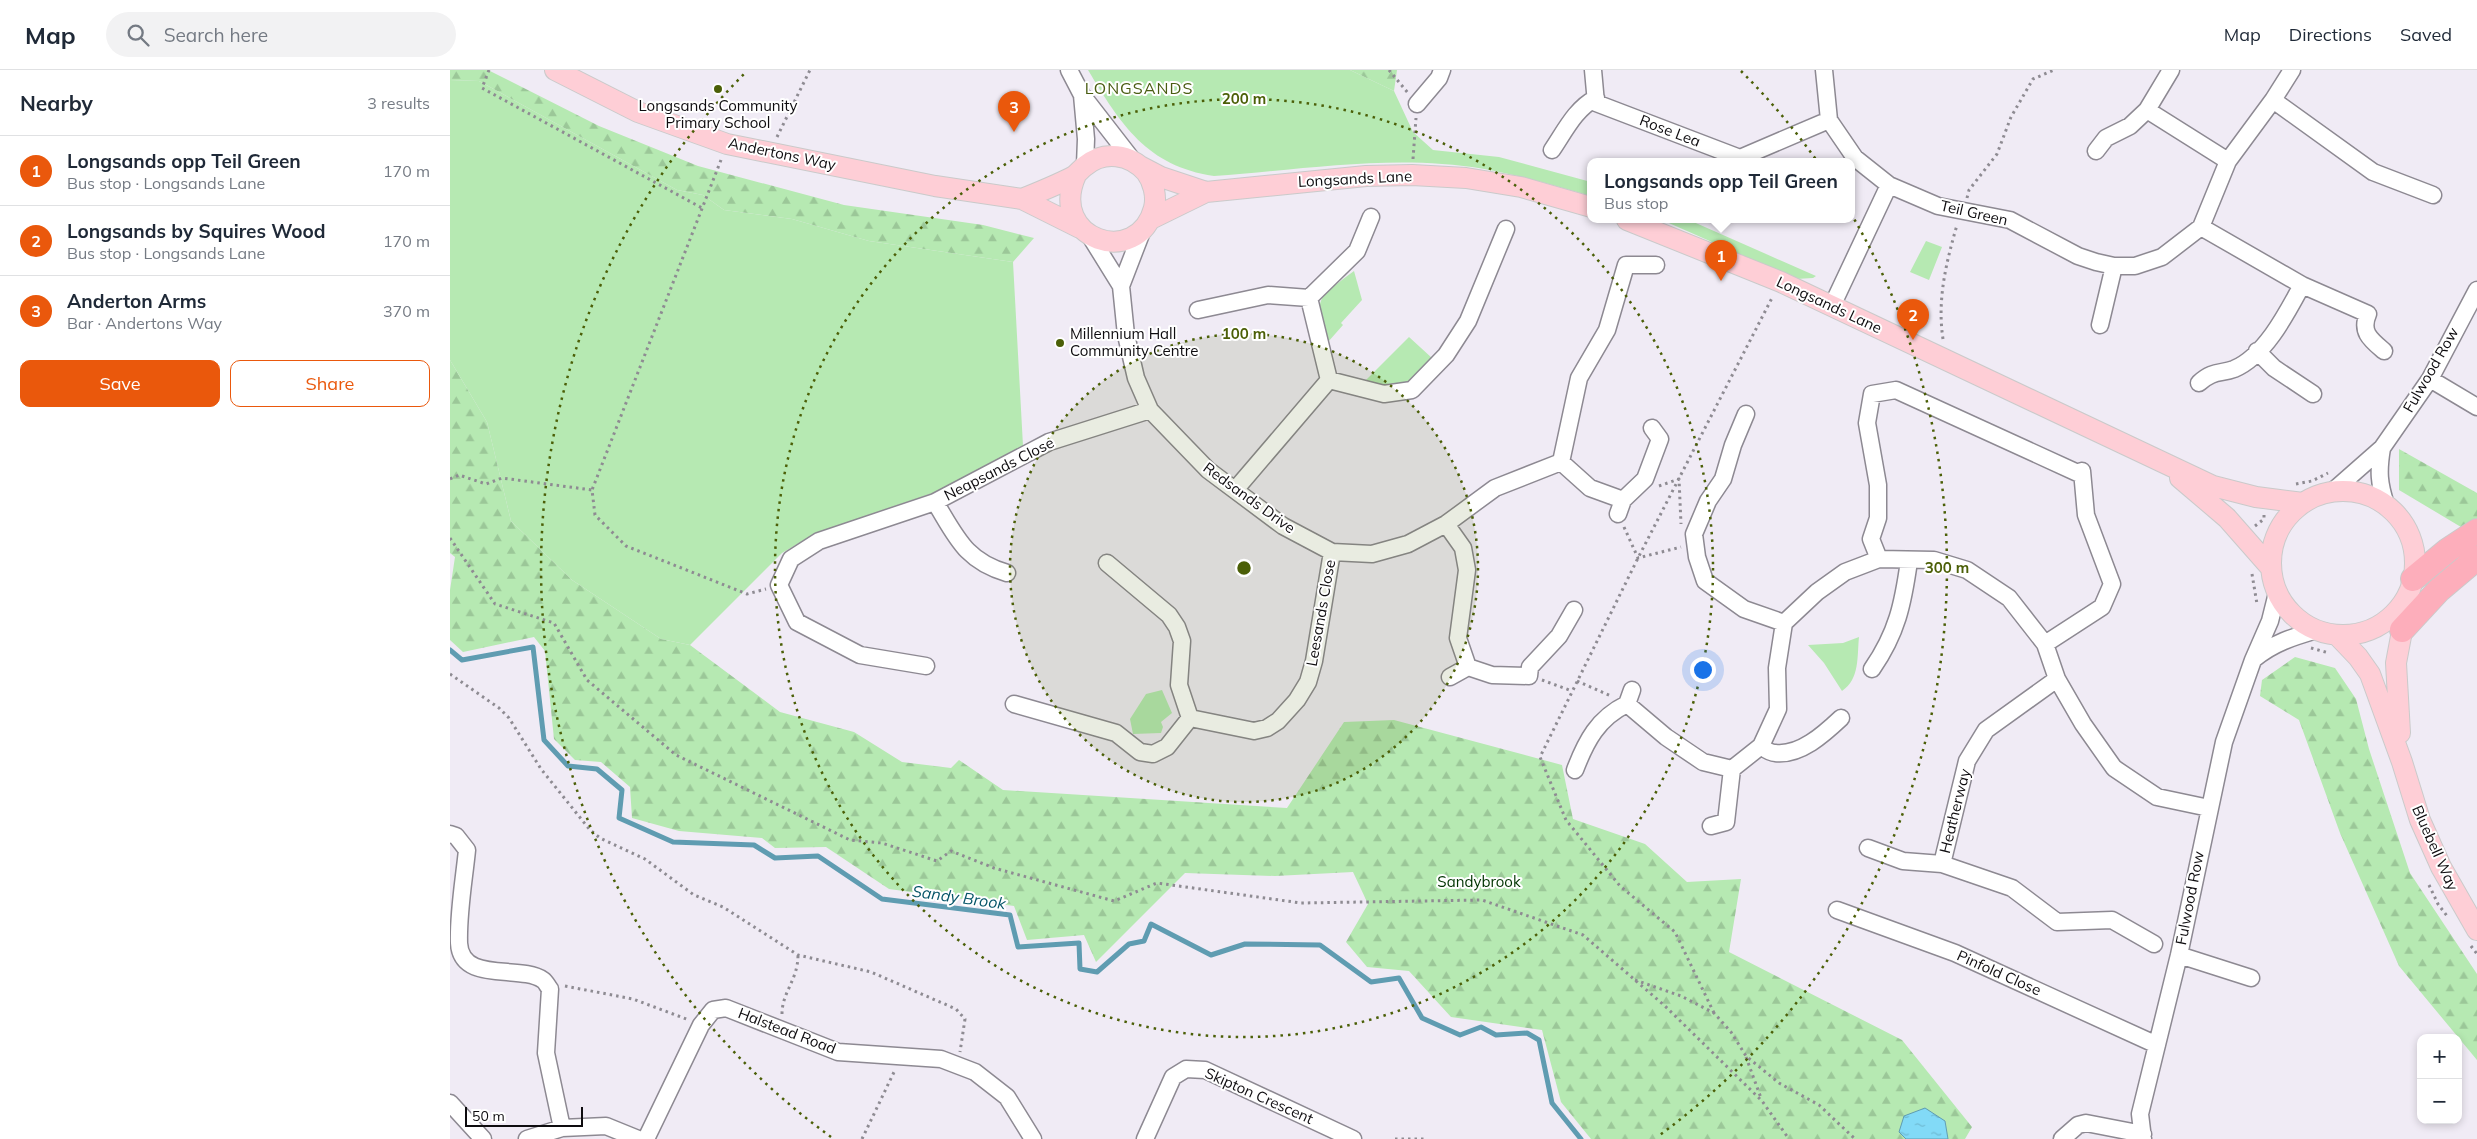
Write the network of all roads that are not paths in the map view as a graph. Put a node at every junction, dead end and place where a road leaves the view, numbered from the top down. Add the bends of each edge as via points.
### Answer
1 (555, 70) edge
2 (1069, 70) edge
3 (1442, 70) edge
4 (1593, 70) edge
5 (1824, 70) edge
6 (2170, 70) edge
7 (2292, 70) edge
8 (1082, 94) junction
9 (1596, 98) junction
10 (2274, 100) junction
11 (1417, 104) road end
12 (2147, 110) junction
13 (1829, 120) junction
14 (1552, 150) dead end
15 (2096, 151) dead end
16 (2228, 162) junction
17 (1137, 164) junction
18 (1080, 170) junction
19 (1889, 185) junction
20 (1206, 192) junction
21 (2433, 195) dead end
22 (1022, 199) junction
23 (1587, 206) edge
24 (1371, 217) dead end
25 (1634, 223) edge
26 (1147, 224) junction
27 (2201, 227) junction
28 (1506, 229) dead end
29 (1085, 232) junction
30 (1656, 265) dead end
31 (2114, 266) junction
32 (2302, 285) junction
33 (1121, 286) junction
34 (2477, 290) edge
35 (1309, 298) junction
36 (1832, 306) junction
37 (1198, 310) dead end
38 (2100, 325) dead end
39 (2257, 351) junction
40 (2384, 351) dead end
41 (2430, 379) junction
42 (1329, 380) junction
43 (2199, 383) dead end
44 (2314, 394) dead end
45 (2477, 407) edge
46 (1150, 410) junction
47 (1746, 414) dead end
48 (1652, 428) dead end
49 (2382, 448) junction
50 (1561, 462) junction
51 (2163, 464) junction
52 (1235, 490) junction
53 (2332, 492) junction
54 (934, 502) junction
55 (2303, 503) junction
56 (2386, 505) junction
57 (1446, 524) junction
58 (2477, 531) edge
59 (1332, 552) junction
60 (2477, 558) edge
61 (1879, 559) junction
62 (1909, 561) junction
63 (1107, 564) dead end
64 (2271, 568) junction
65 (1007, 572) dead end
66 (2411, 587) junction
67 (2277, 593) junction
68 (1574, 610) dead end
69 (1784, 623) junction
70 (2402, 630) junction
71 (2337, 635) junction
72 (2312, 639) junction
73 (2045, 644) junction
74 (2253, 660) junction
75 (926, 666) dead end
76 (1468, 667) junction
77 (1872, 669) dead end
78 (1450, 676) dead end
79 (2056, 679) junction
80 (1014, 704) dead end
81 (1190, 718) junction
82 (1841, 718) dead end
83 (1761, 746) junction
84 (2402, 762) junction
85 (1732, 769) junction
86 (1575, 770) dead end
87 (2208, 808) junction
88 (1711, 826) dead end
89 (450, 834) edge
90 (1868, 848) dead end
91 (1942, 864) junction
92 (1837, 910) dead end
93 (2471, 934) edge
94 (2154, 944) dead end
95 (2179, 955) junction
96 (2251, 978) dead end
97 (2157, 1045) junction
98 (450, 1103) edge
99 (562, 1128) junction
100 (2143, 1136) edge
101 (483, 1139) edge
102 (527, 1139) edge
103 (638, 1139) edge
104 (646, 1139) edge
105 (1033, 1139) edge
106 (1144, 1139) edge
107 (1353, 1139) edge
108 (2062, 1139) edge

1 - 22 main road, Andertons Way via 638,112 727,144 935,186
2 - 8 street, Longsands Lane
3 - 11 street
4 - 9 street
5 - 13 street
6 - 12 street
7 - 10 street, Teil Green
8 - 17 street, Longsands Lane
8 - 18 street, Longsands Lane via 1086,139
9 - 13 street, Rose Lea via 1596,103 1740,158
9 - 14 street via 1578,111
10 - 16 street, Teil Green
10 - 21 street via 2373,172
12 - 15 street via 2130,126 2106,138
12 - 16 street
13 - 19 street, Teil Green via 1855,158
16 - 27 street, Teil Green
17 - 18 main road via 1122,157 1109,156 1096,158
17 - 20 main road, Longsands Lane via 1161,177
17 - 26 main road via 1155,190 1155,205
18 - 22 main road
18 - 29 main road via 1070,188 1069,202 1072,216
19 - 31 street, Teil Green via 1938,206 2010,220 2078,256
19 - 36 street
20 - 23 main road, Longsands Lane via 1366,176 1412,175 1466,178 1521,187
20 - 26 main road, Longsands Lane
22 - 29 main road, Andertons Way
24 - 35 street via 1357,250
25 - 36 main road, Longsands Lane
26 - 29 main road via 1132,238 1118,242 1103,241
26 - 33 street, Redsands Drive
27 - 31 street, Teil Green via 2162,257 2135,266
27 - 32 street
28 - 42 street via 1468,321 1446,354 1412,390 1384,394
29 - 33 street, Redsands Drive
30 - 50 street via 1626,265 1607,330 1578,378
31 - 38 street
32 - 39 street via 2284,320
32 - 40 street via 2368,314 2365,330
33 - 46 street, Redsands Drive via 1126,335 1134,369
34 - 41 street, Fulwood Row
35 - 37 street via 1268,295
35 - 42 street
36 - 51 main road, Longsands Lane
39 - 43 street via 2240,365 2210,375
39 - 44 street via 2274,368
41 - 45 street
41 - 49 street, Fulwood Row
42 - 52 street
46 - 52 street, Redsands Drive via 1208,470
46 - 54 street, Neapsands Close via 1049,442
47 - 69 street via 1724,479 1708,501 1694,534 1697,557 1704,581 1744,609
48 - 50 street via 1660,439 1645,479 1620,507 1590,488
49 - 53 street, Fulwood Row
49 - 56 street, Fulwood Row via 2378,472
50 - 57 street, Redsands Drive via 1495,488
51 - 55 main road via 2213,486 2266,500
51 - 64 main road via 2244,535
52 - 59 street, Redsands Drive via 1283,526
53 - 55 main road
53 - 56 main road via 2351,491
54 - 65 street, Neapsands Close via 964,549 988,567
54 - 75 street, Neapsands Close via 819,541 791,559 779,585 797,622 860,655
55 - 64 main road via 2288,516 2278,531 2272,549
56 - 66 main road via 2401,520 2411,538 2415,558
57 - 59 street, Redsands Drive via 1408,544 1372,554
57 - 76 street via 1463,548 1467,570 1458,638
58 - 66 highway via 2448,550
59 - 81 street, Leesands Close via 1314,661 1308,682 1297,700 1272,724 1254,731
60 - 70 highway via 2439,590
61 - 62 street
61 - 69 street via 1845,572 1817,592
61 - 73 street via 1872,539 1878,518 1878,485 1867,423 1872,394 1896,390 2082,473 2086,515 2112,584 2102,607
62 - 73 street via 1934,560 1967,570 2009,598
62 - 77 street via 1902,610 1885,650
63 - 81 street via 1169,615 1177,627 1182,641 1179,685
64 - 67 main road
66 - 70 main road
66 - 71 main road via 2396,612 2379,626 2364,632
67 - 72 main road
67 - 74 street, Fulwood Row via 2270,621
68 - 76 street via 1558,636 1530,667 1529,676 1492,675
69 - 83 street via 1777,668 1778,709
70 - 84 main road via 2396,663
71 - 72 main road
71 - 84 main road via 2370,674
72 - 74 street via 2284,640
73 - 79 street
74 - 87 street, Fulwood Row via 2224,742
76 - 78 street
79 - 87 street via 2114,768 2157,797
79 - 91 street, Heatherway via 1986,730 1967,761
80 - 81 street via 1116,733 1140,752 1153,754 1167,747
82 - 83 street via 1793,752 1774,753
83 - 85 street
84 - 93 main road, Bluebell Way via 2420,820
85 - 86 street via 1703,762 1666,737 1629,697 1596,726
85 - 88 street via 1726,822
87 - 95 street, Fulwood Row
89 - 99 street via 456,836 467,850 459,944 465,960 482,969 530,975 544,981 550,989 546,1053
90 - 91 street, Heatherway via 1903,861
91 - 94 street, Heatherway via 2012,888 2057,922 2112,920
92 - 97 street, Pinfold Close via 1955,953
95 - 96 street
95 - 97 street, Fulwood Row
97 - 100 street, Fulwood Row via 2140,1114
98 - 101 street
99 - 102 street
99 - 103 street via 606,1126
100 - 108 street via 2086,1123 2078,1125
104 - 105 street, Halstead Road via 701,1025 713,1010 726,1008 838,1052 940,1059 975,1072 1007,1097
106 - 107 street, Skipton Crescent via 1173,1077 1186,1068 1205,1070

